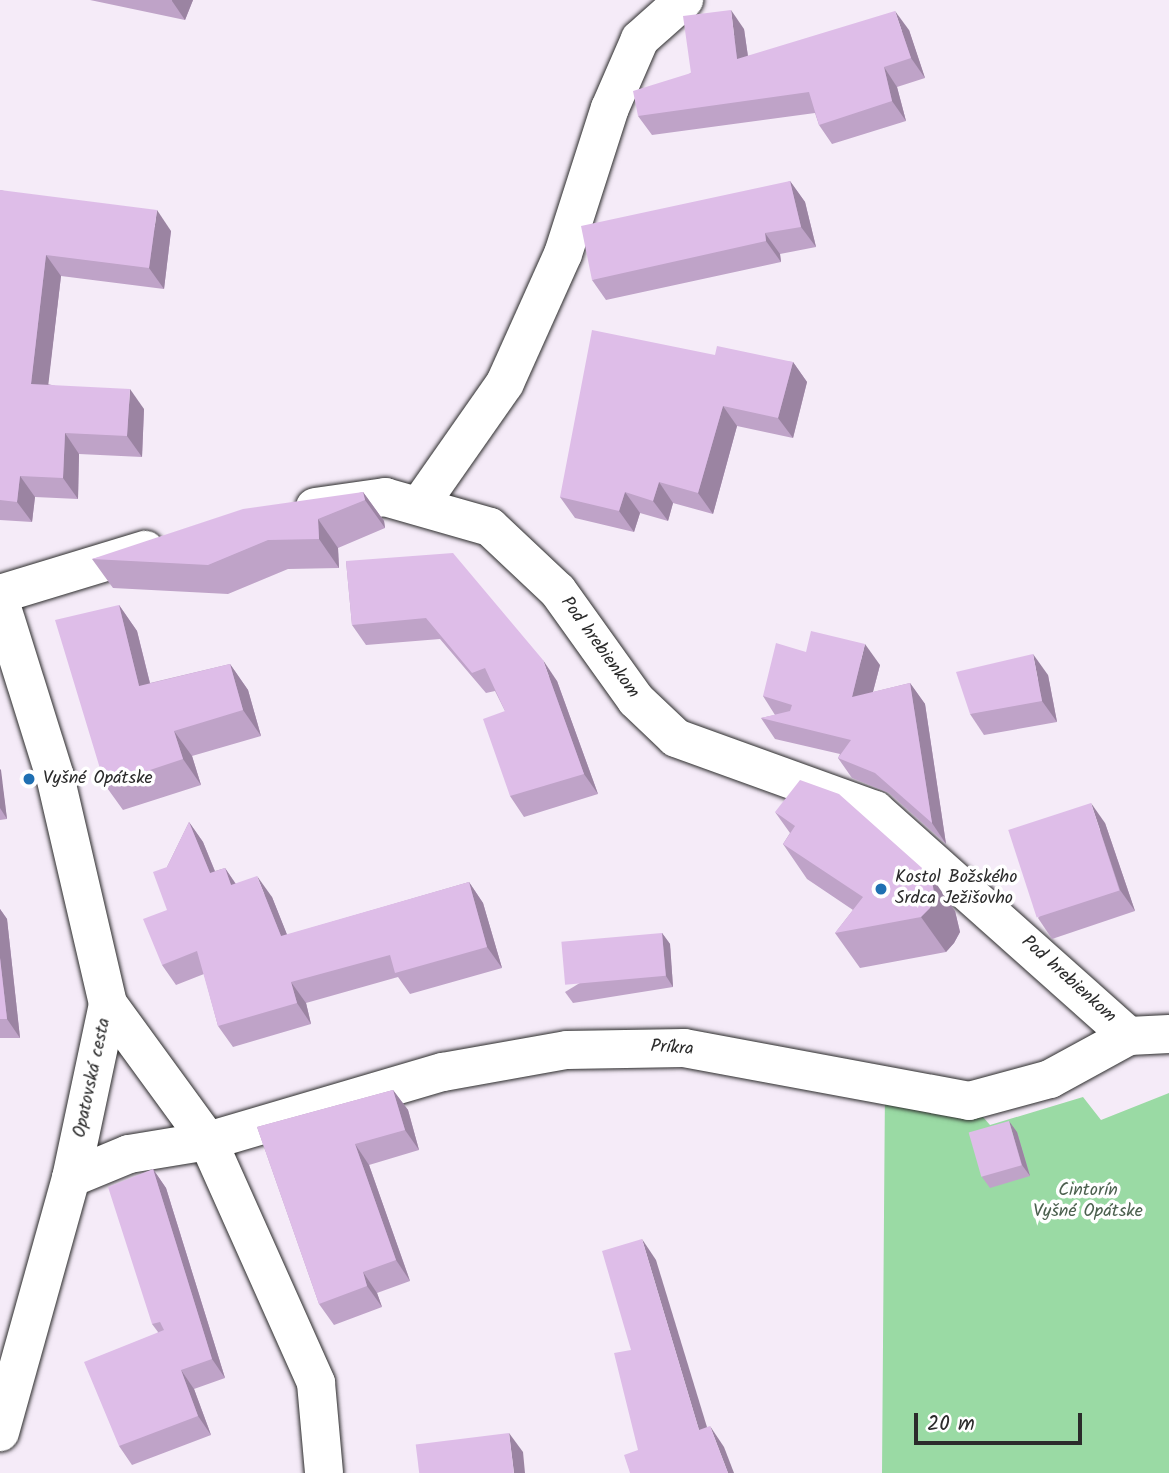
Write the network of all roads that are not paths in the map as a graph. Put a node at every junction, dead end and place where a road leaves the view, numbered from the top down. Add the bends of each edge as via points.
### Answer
1 (684, 0) edge
2 (421, 503) junction
3 (283, 512) edge
4 (180, 539) edge
5 (0, 594) edge
6 (0, 601) edge
7 (108, 1004) junction
8 (1169, 1034) edge
9 (1129, 1036) junction
10 (208, 1141) junction
11 (71, 1178) junction
12 (0, 1433) edge
13 (324, 1473) edge

1 - 2 street via 640,38 610,107 563,254 505,383
2 - 3 street, Pod hrebienkom via 385,497
2 - 9 street, Pod hrebienkom via 490,527 558,591 636,700 676,738 875,810
4 - 5 street
6 - 7 street, Opatovská cesta via 55,776
7 - 10 street
7 - 11 street, Opatovská cesta
8 - 9 street
9 - 10 street, Príkra via 1051,1079 969,1101 684,1048 567,1050 443,1072
10 - 11 street, Príkra via 129,1154
10 - 13 street via 316,1382
11 - 12 street, Opatovská cesta

